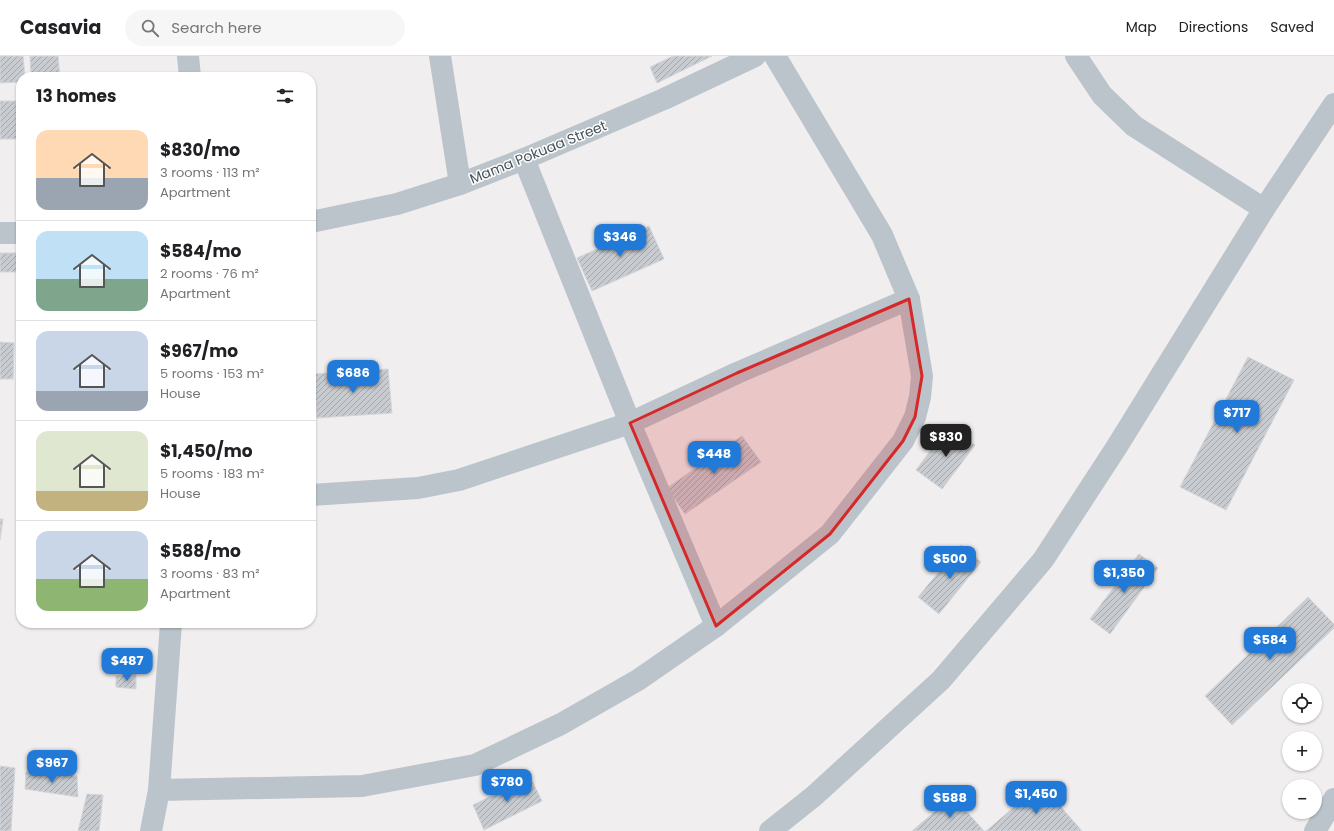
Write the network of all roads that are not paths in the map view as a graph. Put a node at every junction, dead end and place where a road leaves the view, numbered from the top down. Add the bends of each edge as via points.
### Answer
1 (188, 56) edge
2 (440, 56) edge
3 (755, 56) edge
4 (775, 56) edge
5 (1076, 56) edge
6 (190, 72) edge
7 (1334, 104) edge
8 (524, 159) junction
9 (460, 184) junction
10 (1264, 209) junction
11 (316, 221) edge
12 (0, 233) edge
13 (16, 233) edge
14 (909, 299) junction
15 (630, 423) junction
16 (316, 495) edge
17 (716, 626) junction
18 (171, 628) edge
19 (159, 790) junction
20 (1334, 799) edge
21 (151, 831) edge
22 (770, 831) edge
23 (1315, 831) edge

1 - 6 street
2 - 9 street
3 - 8 street, Mama Pokuaa Street via 664,100
4 - 14 street via 882,235
5 - 10 street via 1102,95 1134,126
7 - 10 street
8 - 9 street, Mama Pokuaa Street
8 - 15 street
9 - 11 street, Mama Pokuaa Street via 397,204
10 - 22 street via 1116,448 1043,560 941,680 814,796
12 - 13 street
14 - 15 street via 737,373
14 - 17 street via 922,376 915,417 904,441 830,534
15 - 16 street via 459,480 418,488
15 - 17 street
17 - 19 street via 638,680 561,724 475,765 362,786
18 - 19 street
19 - 21 street
20 - 23 street

